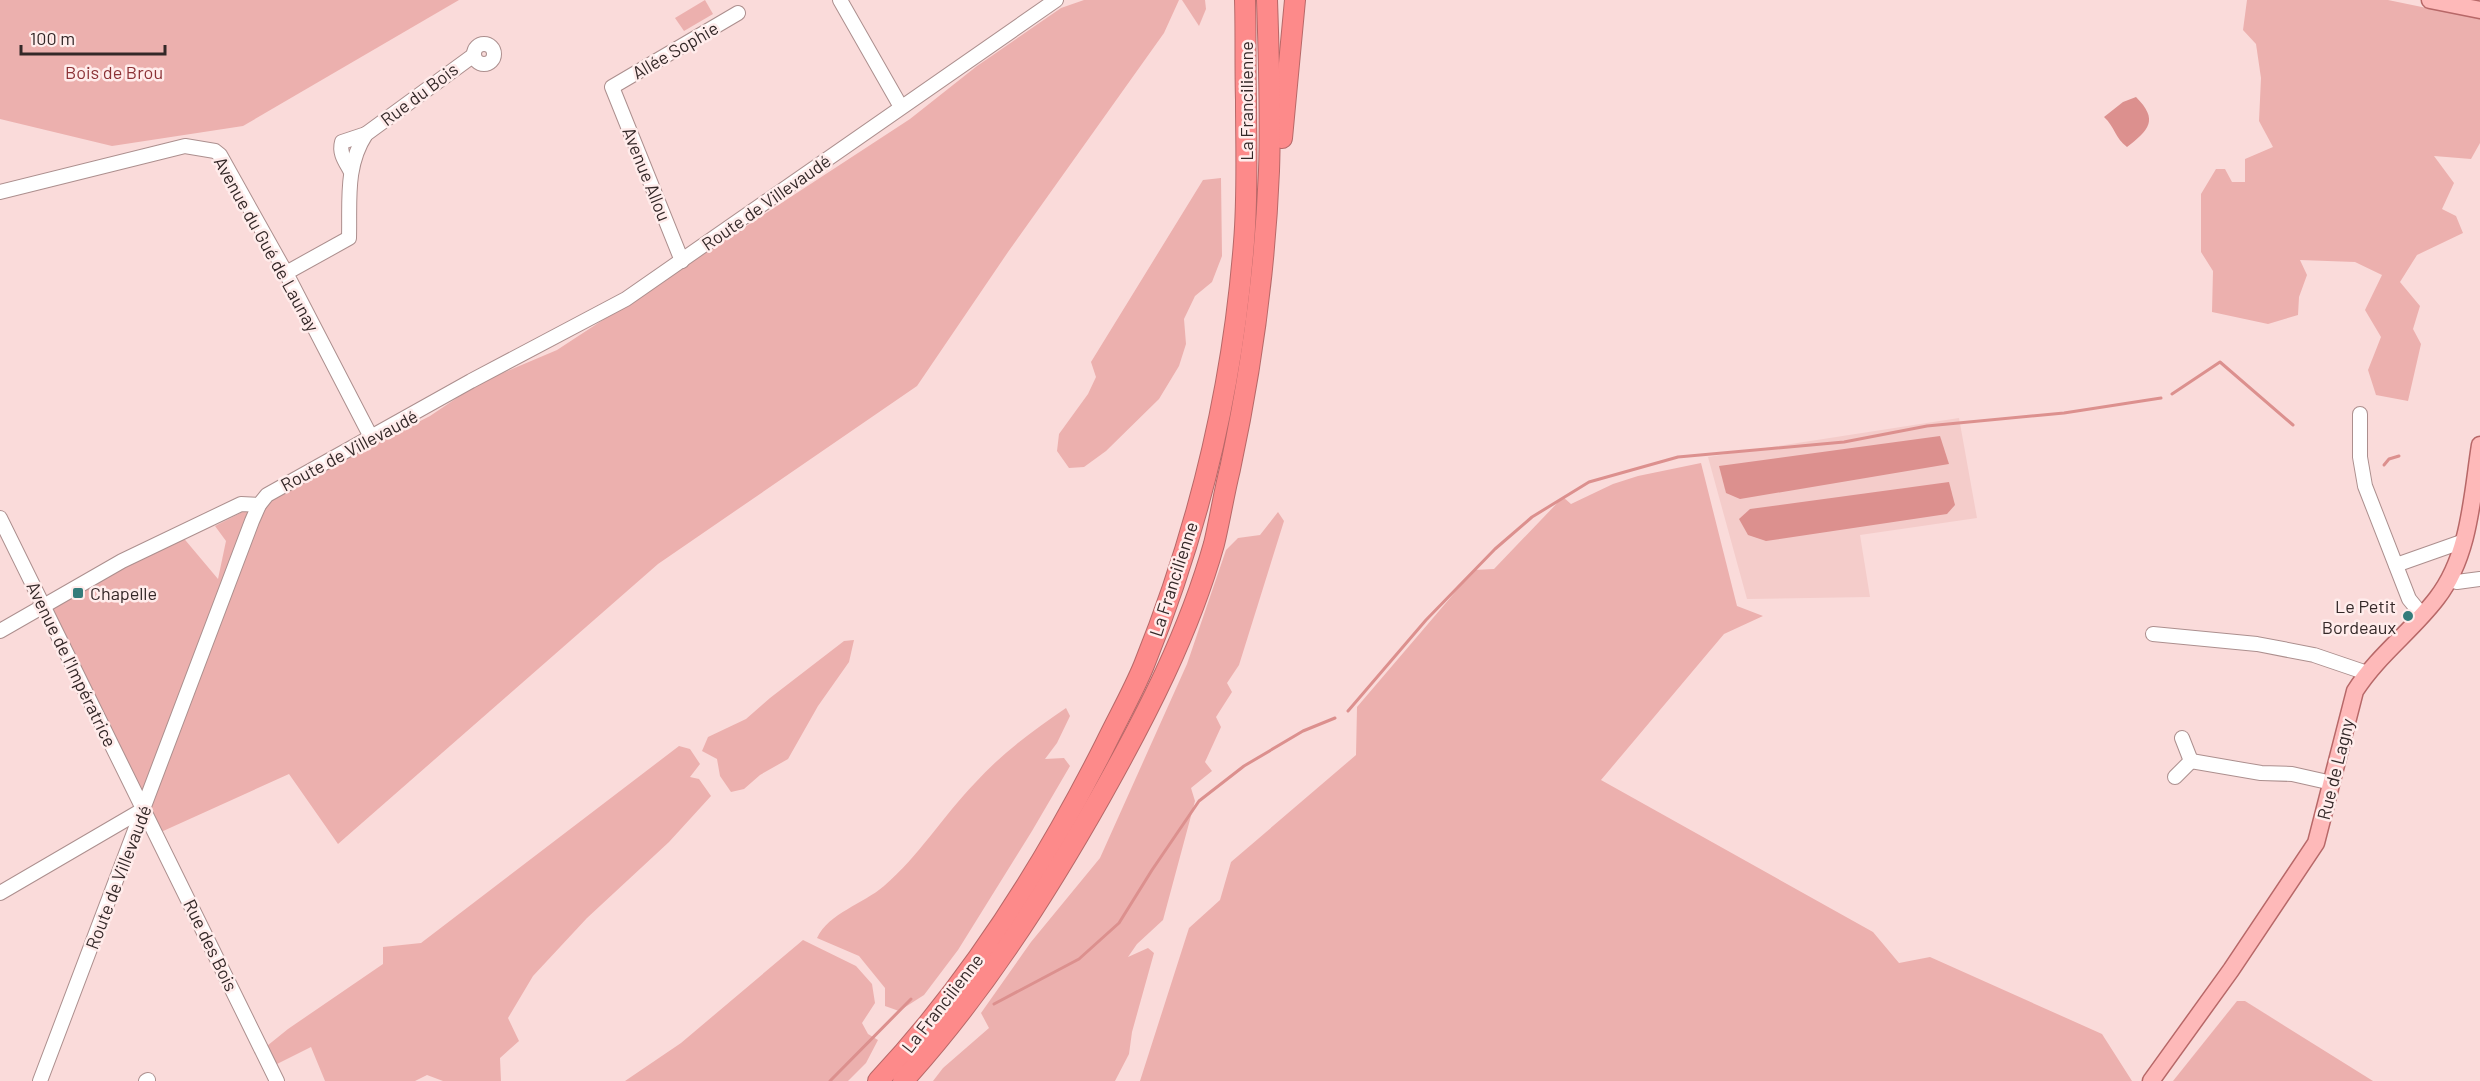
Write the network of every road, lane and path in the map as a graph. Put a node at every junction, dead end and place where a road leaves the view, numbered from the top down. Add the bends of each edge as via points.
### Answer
1 (840, 0) edge
2 (1056, 0) edge
3 (1245, 0) edge
4 (1267, 0) edge
5 (1295, 0) edge
6 (2430, 0) edge
7 (2480, 10) edge
8 (738, 13) dead end
9 (474, 55) dead end
10 (612, 87) joint
11 (901, 107) junction
12 (0, 192) edge
13 (1266, 210) junction
14 (682, 261) junction
15 (286, 273) junction
16 (2360, 414) dead end
17 (371, 437) junction
18 (2480, 445) edge
19 (259, 505) junction
20 (0, 518) edge
21 (2464, 542) junction
22 (2396, 565) junction
23 (2450, 580) junction
24 (2479, 580) edge
25 (42, 605) junction
26 (2422, 615) junction
27 (0, 631) edge
28 (2153, 634) dead end
29 (2367, 673) junction
30 (2182, 738) dead end
31 (2191, 761) junction
32 (2175, 777) dead end
33 (2332, 783) junction
34 (144, 809) junction
35 (0, 893) edge
36 (40, 1081) edge
37 (277, 1081) edge
38 (878, 1081) edge
39 (903, 1081) edge
40 (2151, 1081) edge

1 - 11 street
2 - 11 street, Route de Villevaudé
3 - 38 highway, La Francilienne via 1245,240 1235,327 1203,484 1178,573 1143,668 1063,825 1012,909 937,1011
4 - 13 highway, La Francilienne via 1270,127
5 - 13 highway via 1277,194
6 - 7 main road
8 - 10 street, Allée Sophie
9 - 15 street, Rue du Bois via 366,134 342,142 342,155 350,170 349,238
10 - 14 street, Avenue Allou
11 - 14 street, Route de Villevaudé
12 - 15 street, Avenue du Gué de Launay via 185,146 215,151
13 - 39 highway, La Francilienne via 1253,344 1241,416 1214,544 1181,637 1139,728 1027,920 980,986
14 - 17 street, Route de Villevaudé via 626,299
15 - 17 street, Avenue du Gué de Launay
16 - 22 street via 2360,458 2365,486
17 - 19 street, Route de Villevaudé via 278,487
18 - 21 main road, Rue de Lagny
19 - 25 street via 241,504 122,561
19 - 34 street, Route de Villevaudé
20 - 25 street, Avenue de l'Impératrice
21 - 22 street
21 - 23 main road, Rue de Lagny
22 - 26 street via 2409,599
23 - 24 street
23 - 26 main road, Rue de Lagny
25 - 27 street
25 - 34 street, Avenue de l'Impératrice
26 - 29 main road, Rue de Lagny
28 - 29 street via 2257,644
29 - 33 main road, Rue de Lagny via 2355,691
30 - 31 street
31 - 32 street
31 - 33 street
33 - 40 main road, Rue de Lagny via 2316,843 2307,859
34 - 35 street
34 - 36 street, Route de Villevaudé
34 - 37 street, Rue des Bois

